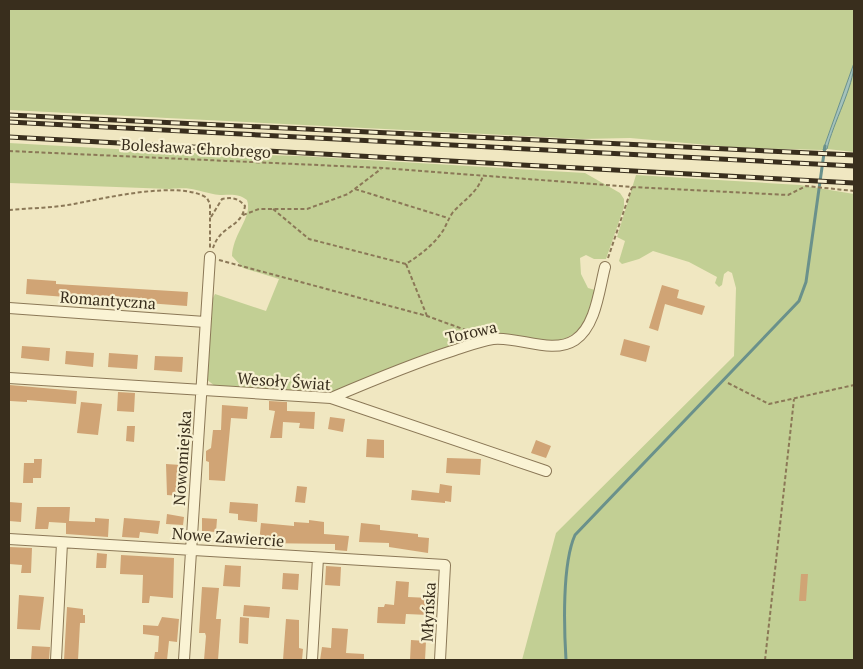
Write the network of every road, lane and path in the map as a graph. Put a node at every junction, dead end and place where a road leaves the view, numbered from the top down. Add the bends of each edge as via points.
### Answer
1 (9, 151) edge
2 (383, 168) junction
3 (483, 175) junction
4 (632, 187) junction
5 (354, 189) junction
6 (854, 191) edge
7 (272, 209) junction
8 (9, 210) edge
9 (243, 215) junction
10 (448, 218) junction
11 (210, 219) junction
12 (210, 257) junction
13 (406, 264) junction
14 (605, 267) joint
15 (9, 308) edge
16 (427, 316) junction
17 (205, 322) junction
18 (474, 332) dead end
19 (9, 378) edge
20 (728, 383) dead end
21 (854, 385) edge
22 (202, 390) junction
23 (331, 398) junction
24 (794, 399) junction
25 (546, 471) dead end
26 (9, 539) edge
27 (62, 543) junction
28 (190, 550) junction
29 (318, 558) junction
30 (445, 565) joint
31 (56, 660) edge
32 (184, 660) edge
33 (312, 660) edge
34 (440, 660) edge
35 (765, 660) edge

1 - 2 path, Bolesława Chrobrego
2 - 3 path, Bolesława Chrobrego
2 - 5 path
3 - 4 path, Bolesława Chrobrego
3 - 10 path via 474,195 463,200
4 - 6 path, Bolesława Chrobrego via 788,195 806,186
4 - 14 path
5 - 7 path via 307,209
5 - 10 path
7 - 9 path via 259,209
7 - 13 path via 309,239
8 - 11 path via 183,190 201,193 207,198
9 - 11 path via 245,206 239,200 222,199
9 - 12 path via 216,237
10 - 13 path via 444,229 422,254
11 - 12 path
12 - 16 path
12 - 17 street, Nowomiejska
13 - 16 path
14 - 23 street, Torowa via 589,324 577,339 568,344 558,346 493,339 399,369
15 - 17 street, Romantyczna
16 - 18 path
17 - 22 street, Nowomiejska
19 - 22 street, Wesoły Świat
20 - 24 path via 769,404
21 - 24 path
22 - 23 street, Wesoły Świat
22 - 28 street, Nowomiejska
23 - 25 street, Wesoły Świat
24 - 35 path
26 - 27 street, Nowe Zawiercie
27 - 28 street, Nowe Zawiercie
27 - 31 street
28 - 29 street, Nowe Zawiercie
28 - 32 street, Nowomiejska
29 - 30 street, Nowe Zawiercie
29 - 33 street
30 - 34 street, Młyńska

